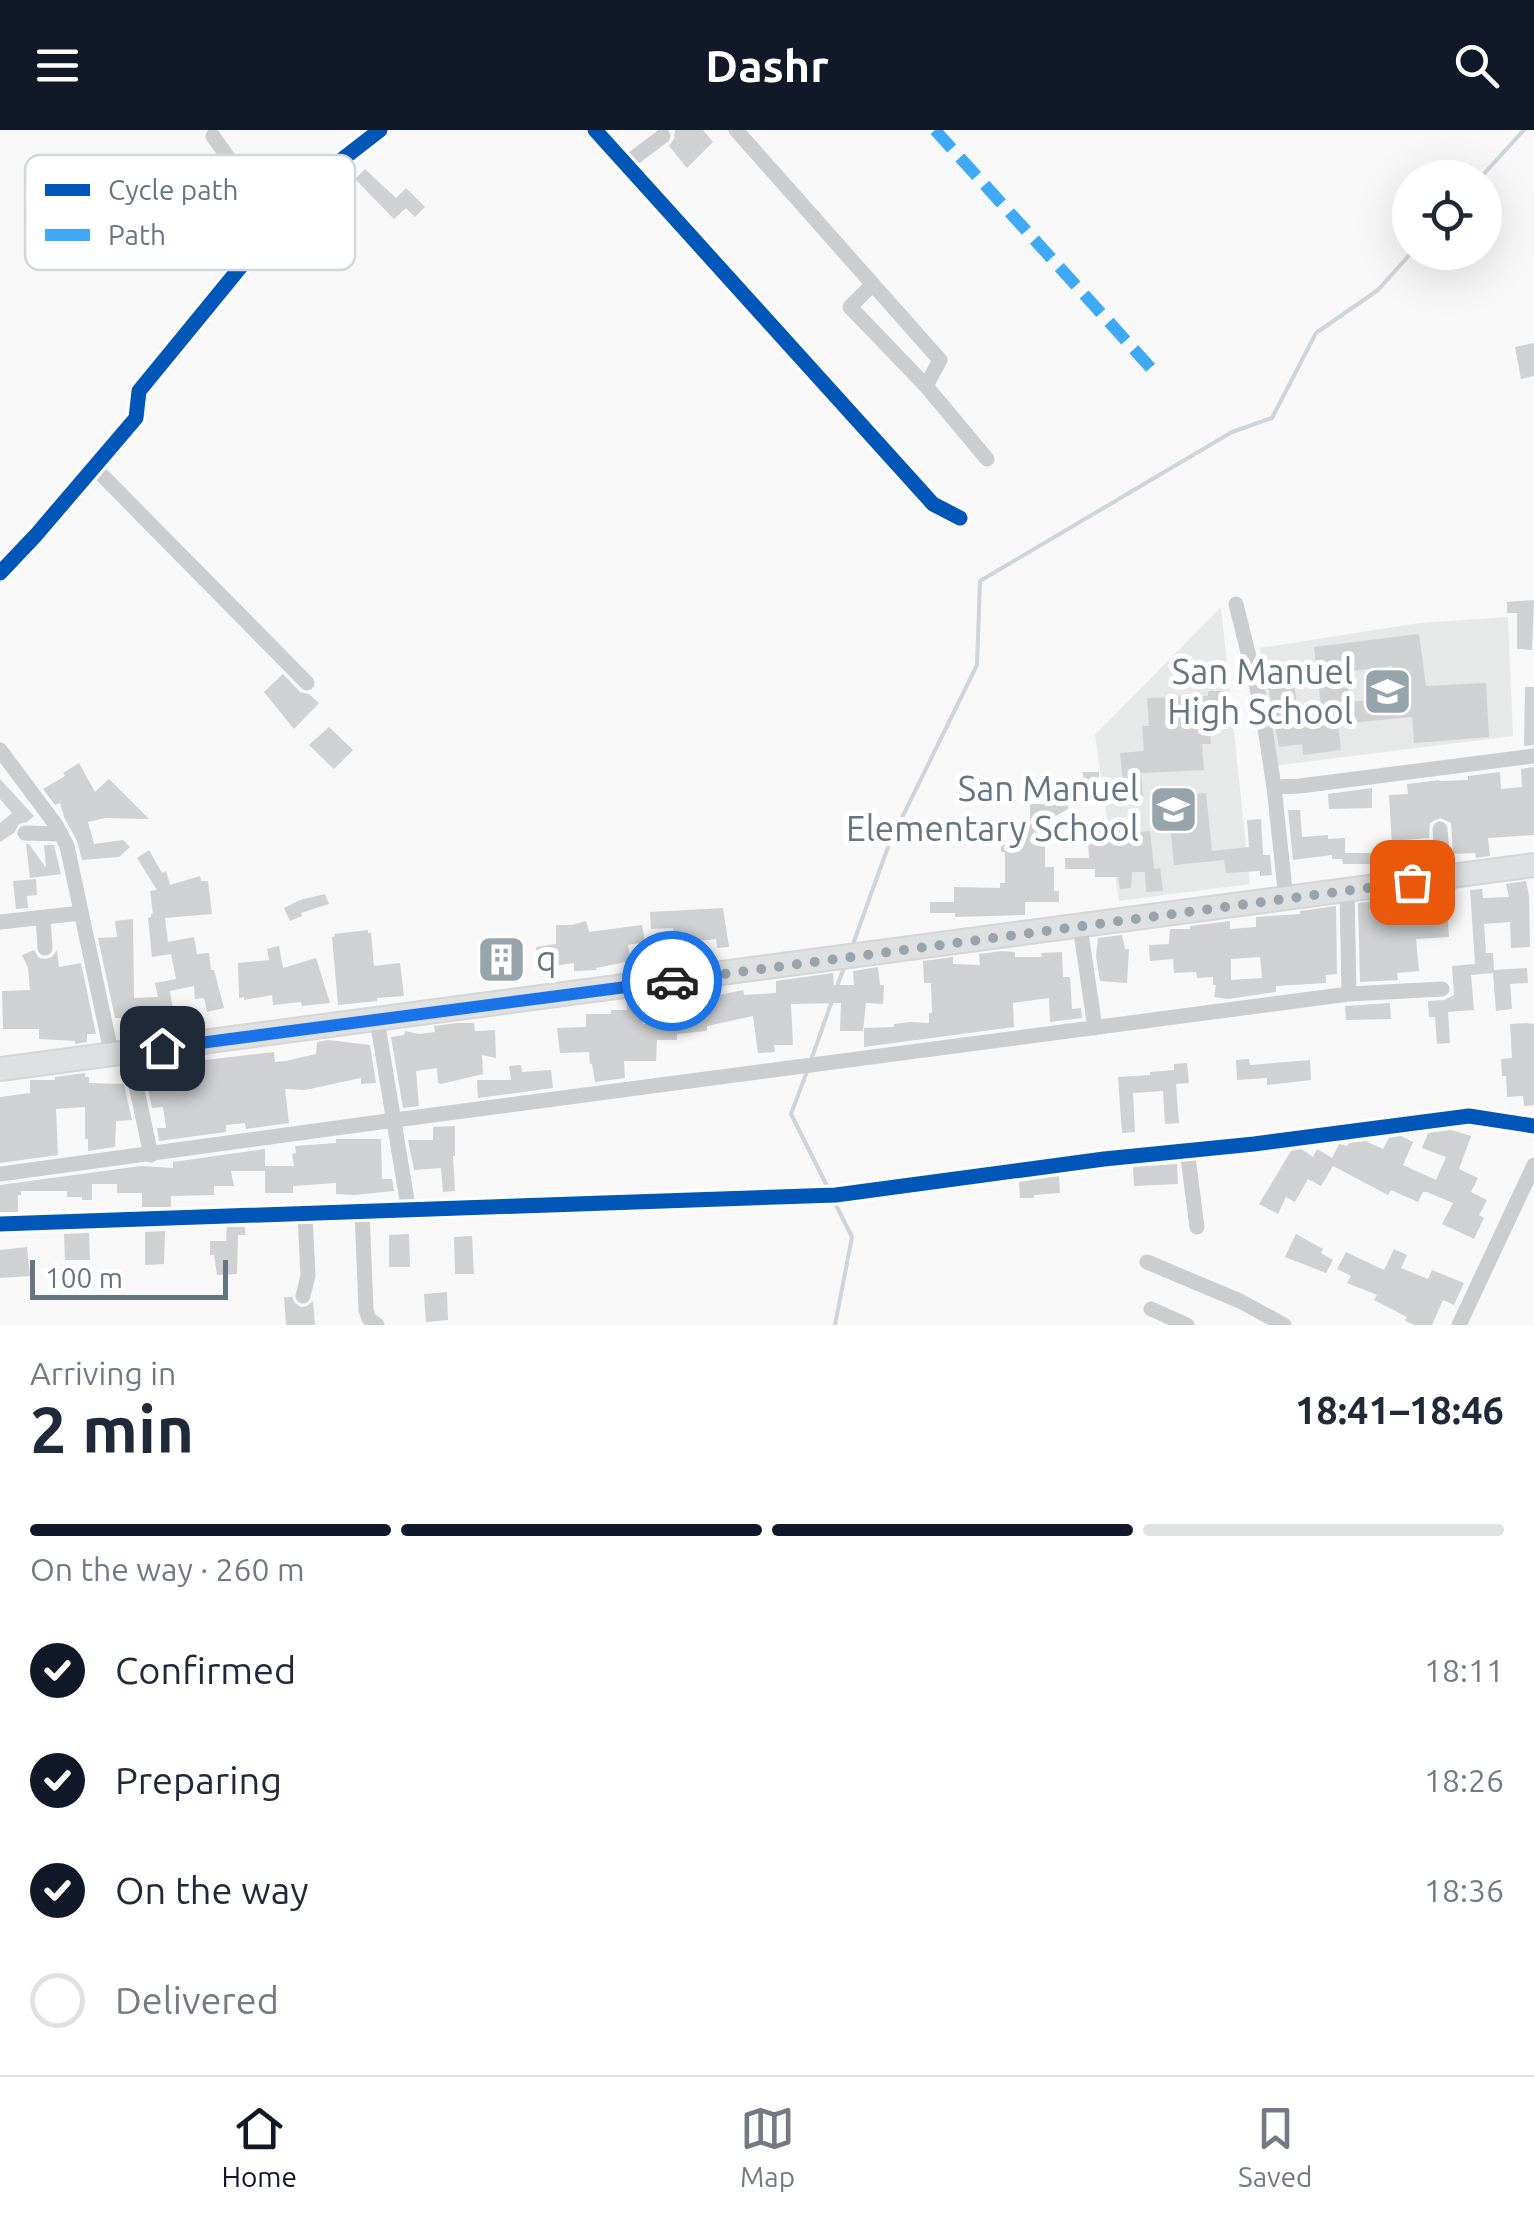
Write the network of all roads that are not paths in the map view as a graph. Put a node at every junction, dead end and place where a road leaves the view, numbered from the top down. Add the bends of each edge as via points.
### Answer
1 (380, 130) edge
2 (595, 130) edge
3 (736, 130) edge
4 (213, 136) dead end
5 (662, 136) dead end
6 (226, 155) edge
7 (348, 155) edge
8 (626, 163) junction
9 (238, 270) edge
10 (873, 284) junction
11 (926, 386) junction
12 (987, 459) dead end
13 (94, 468) junction
14 (960, 518) dead end
15 (0, 573) edge
16 (1236, 604) dead end
17 (307, 683) dead end
18 (0, 750) edge
19 (1534, 756) edge
20 (1274, 787) junction
21 (1440, 829) dead end
22 (25, 833) dead end
23 (61, 834) junction
24 (1534, 865) edge
25 (1444, 877) junction
26 (1347, 890) junction
27 (1286, 899) junction
28 (81, 913) junction
29 (43, 918) junction
30 (0, 922) edge
31 (1080, 926) junction
32 (46, 948) dead end
33 (1442, 990) dead end
34 (1349, 994) junction
35 (377, 1020) junction
36 (1095, 1028) junction
37 (121, 1054) junction
38 (0, 1069) edge
39 (395, 1120) junction
40 (1534, 1126) edge
41 (1188, 1150) junction
42 (151, 1155) junction
43 (1534, 1165) edge
44 (0, 1174) edge
45 (407, 1200) dead end
46 (362, 1212) junction
47 (305, 1214) junction
48 (0, 1224) edge
49 (1196, 1226) dead end
50 (1147, 1262) dead end
51 (303, 1296) dead end
52 (1151, 1309) dead end
53 (376, 1325) edge
54 (1186, 1325) edge
55 (1284, 1325) edge
56 (1459, 1325) edge

1 - 7 street
2 - 8 street
3 - 10 street
4 - 6 street
5 - 8 street
8 - 14 street via 933,504
9 - 13 street via 139,391 136,418
10 - 11 street via 940,360
10 - 11 street via 850,307
11 - 12 street
13 - 15 street
13 - 17 street
16 - 20 street
18 - 23 street
19 - 20 street
20 - 27 street
21 - 25 street
22 - 23 street
23 - 28 street
24 - 25 highway
25 - 26 highway
26 - 27 highway
26 - 34 street
27 - 31 highway
28 - 29 street
28 - 37 street
29 - 30 street
29 - 32 street
31 - 35 highway
31 - 36 street
33 - 34 street
34 - 36 street
35 - 37 highway
35 - 39 street
36 - 39 street
37 - 38 highway
37 - 42 street
39 - 42 street
39 - 45 street
40 - 41 street via 1475,1116
41 - 46 street via 836,1195
41 - 49 street
42 - 44 street
43 - 56 street
46 - 47 street
46 - 53 street via 366,1310
47 - 48 street
47 - 51 street
50 - 55 street
52 - 54 street

